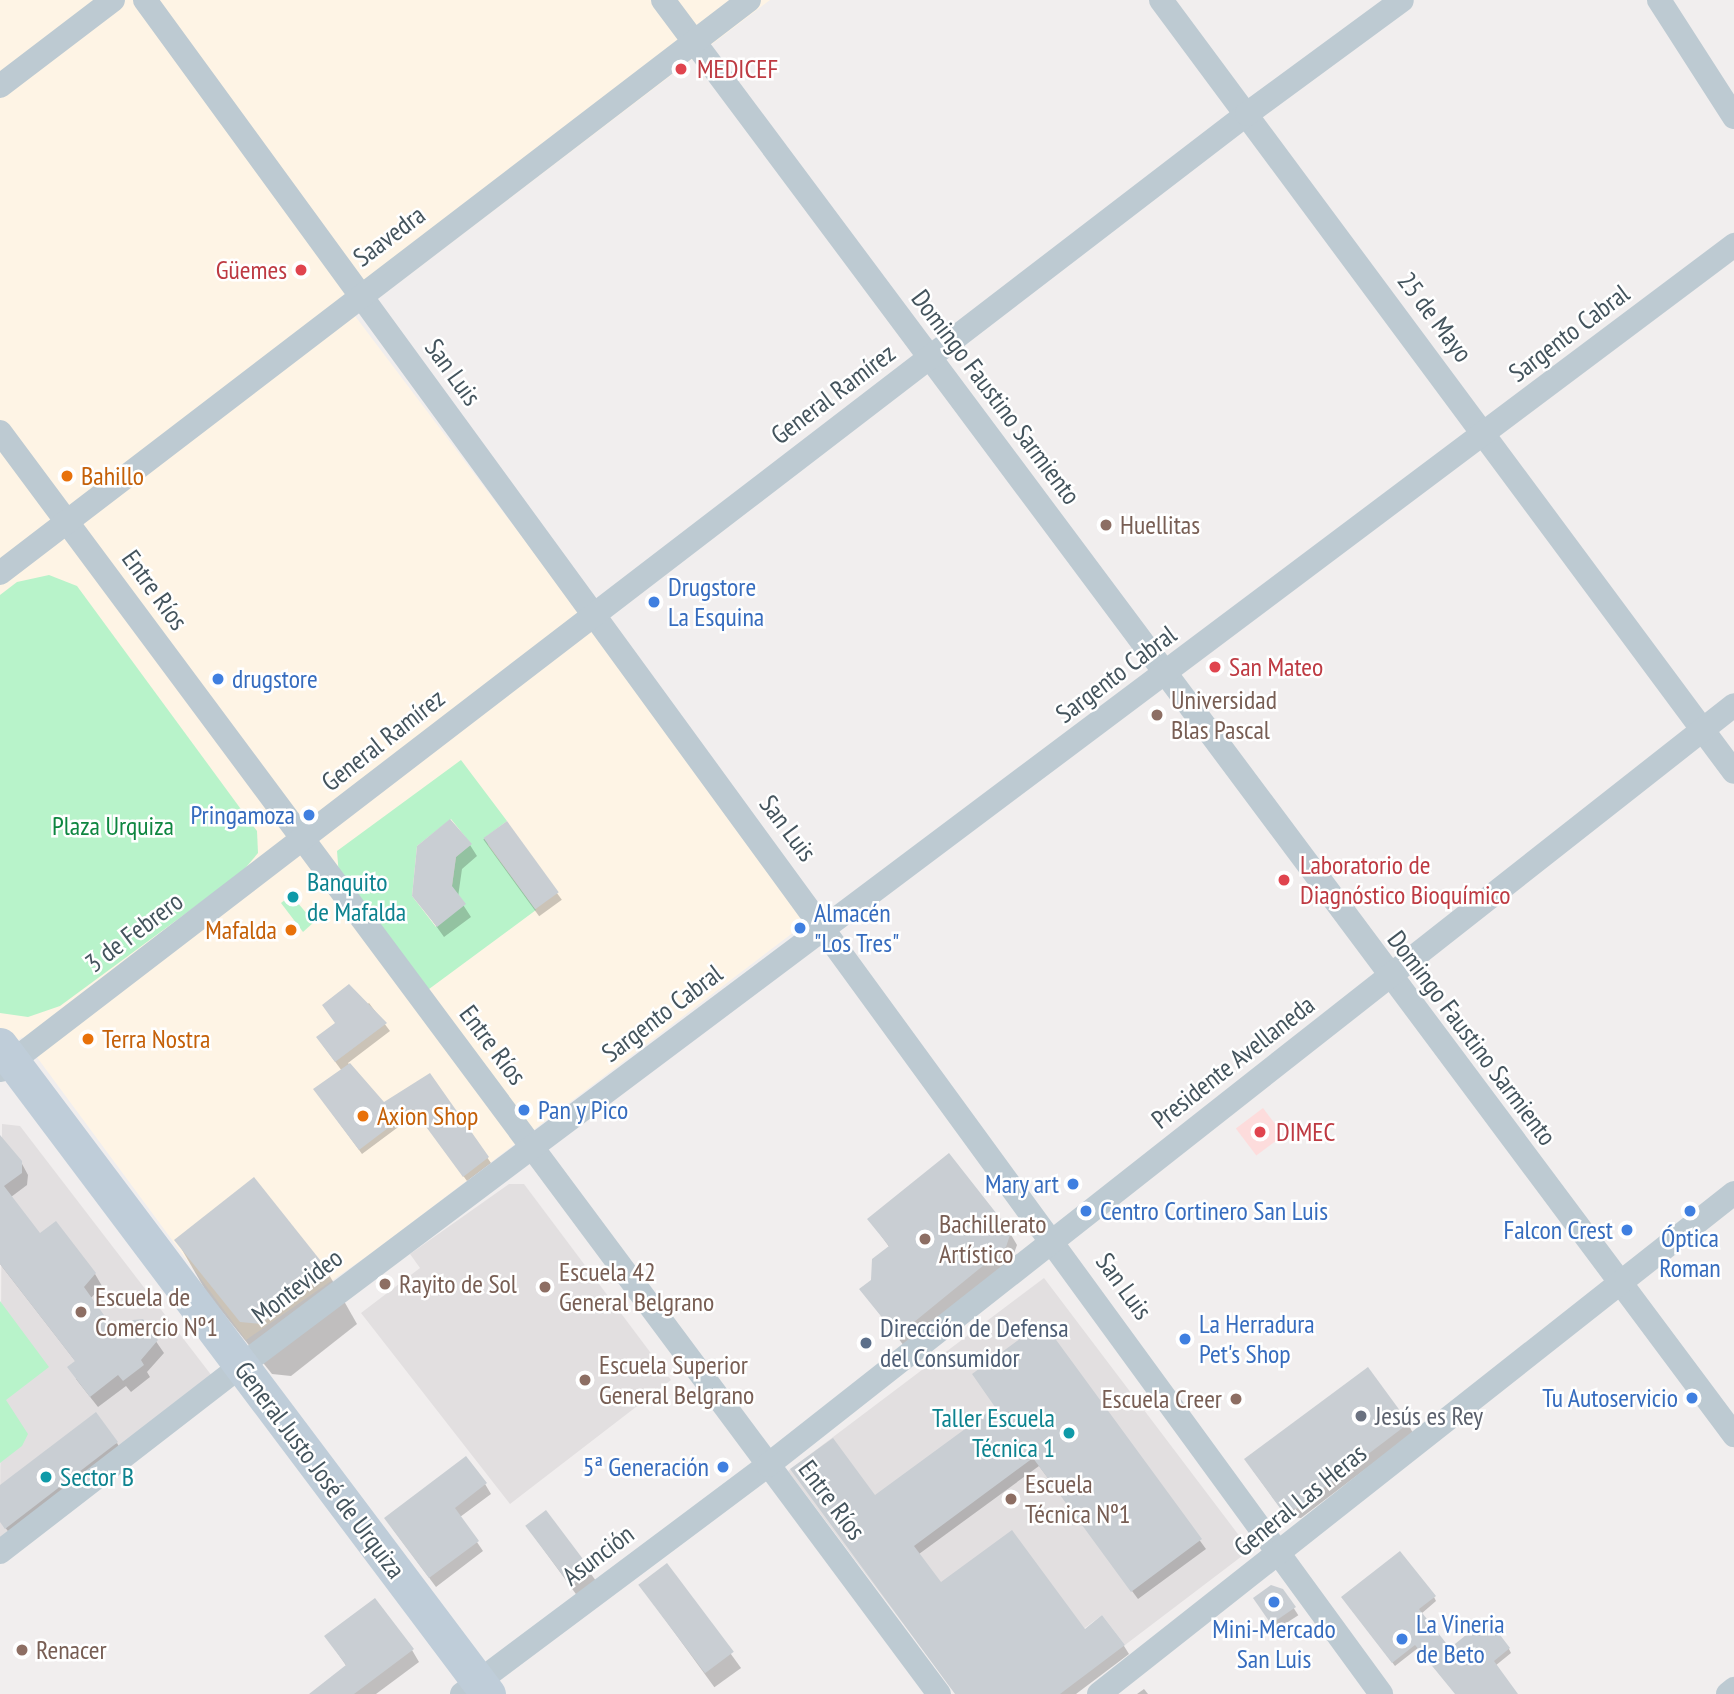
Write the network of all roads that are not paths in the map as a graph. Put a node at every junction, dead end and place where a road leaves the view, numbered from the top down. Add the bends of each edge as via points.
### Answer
1 (113, 0) edge
2 (145, 0) edge
3 (663, 0) edge
4 (749, 0) edge
5 (1161, 0) edge
6 (1402, 0) edge
7 (1660, 0) edge
8 (694, 42) junction
9 (0, 86) edge
10 (1247, 114) junction
11 (1734, 117) edge
12 (1734, 245) edge
13 (361, 294) junction
14 (929, 357) junction
15 (0, 432) edge
16 (1485, 434) junction
17 (68, 522) junction
18 (0, 573) edge
19 (592, 616) junction
20 (1167, 673) junction
21 (1734, 705) edge
22 (1702, 730) junction
23 (1734, 772) edge
24 (303, 841) junction
25 (826, 927) junction
26 (1388, 977) junction
27 (4, 1059) edge
28 (532, 1148) junction
29 (1734, 1193) edge
30 (1055, 1241) junction
31 (1620, 1282) junction
32 (242, 1365) junction
33 (1734, 1436) edge
34 (768, 1465) junction
35 (0, 1552) edge
36 (1280, 1555) junction
37 (1734, 1689) edge
38 (476, 1690) edge
39 (939, 1694) edge
40 (1099, 1694) edge
41 (1381, 1694) edge
42 (1728, 1694) edge

1 - 9 street
2 - 13 street, San Luis
3 - 8 street, Domingo Faustino Sarmiento
4 - 8 street, Saavedra
5 - 10 street, 25 de Mayo
6 - 10 street, General Ramírez
7 - 11 street
8 - 13 street, Saavedra
8 - 14 street, Domingo Faustino Sarmiento
10 - 14 street, General Ramírez
10 - 16 street, 25 de Mayo
12 - 16 street, Sargento Cabral
13 - 17 street, Saavedra
13 - 19 street, San Luis
14 - 19 street, General Ramírez
14 - 20 street, Domingo Faustino Sarmiento
15 - 17 street, Entre Ríos
16 - 20 street, Sargento Cabral
16 - 22 street, 25 de Mayo
17 - 18 street, Saavedra
17 - 24 street, Entre Ríos
19 - 24 street, General Ramírez
19 - 25 street, San Luis
20 - 25 street, Sargento Cabral
20 - 26 street, Domingo Faustino Sarmiento
21 - 22 street, Presidente Avellaneda
22 - 23 street, 25 de Mayo
22 - 26 street, Presidente Avellaneda
24 - 27 street, 3 de Febrero
24 - 28 street, Entre Ríos
25 - 28 street, Sargento Cabral
25 - 30 street, San Luis
26 - 30 street, Presidente Avellaneda
26 - 31 street, Domingo Faustino Sarmiento
27 - 32 street, General Justo José de Urquiza
28 - 32 street, Montevideo
28 - 34 street, Entre Ríos
29 - 31 street, General Las Heras
30 - 34 street, Presidente Avellaneda
30 - 36 street, San Luis
31 - 33 street, Domingo Faustino Sarmiento
31 - 36 street, General Las Heras
32 - 35 street, Montevideo
32 - 38 street, General Justo José de Urquiza
34 - 38 street, Asunción
34 - 39 street, Entre Ríos
36 - 40 street, General Las Heras
36 - 41 street, San Luis
37 - 42 street

